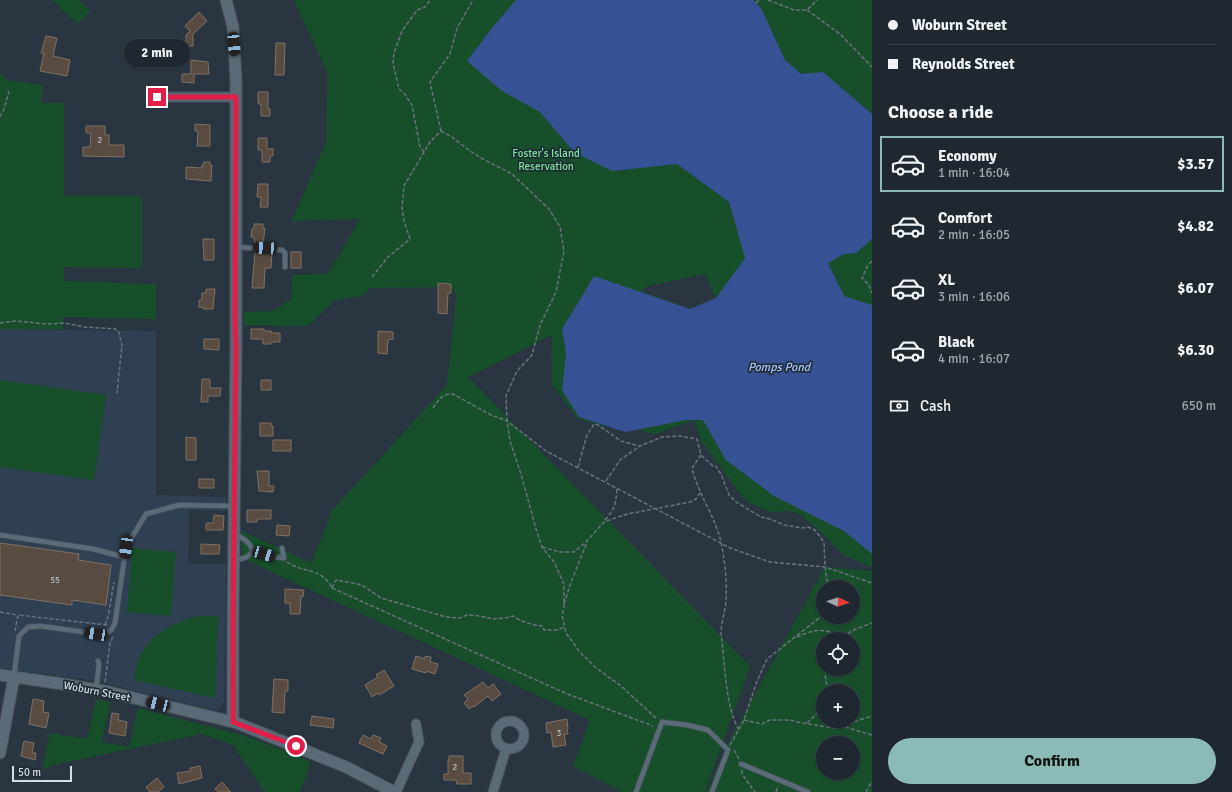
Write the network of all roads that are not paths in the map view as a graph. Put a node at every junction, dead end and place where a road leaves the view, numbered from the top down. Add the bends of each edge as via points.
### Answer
1 (226, 0) edge
2 (157, 97) dead end
3 (236, 97) junction
4 (236, 247) junction
5 (285, 268) dead end
6 (234, 506) junction
7 (234, 534) junction
8 (0, 535) edge
9 (282, 548) dead end
10 (253, 551) junction
11 (124, 557) junction
12 (234, 561) junction
13 (98, 661) dead end
14 (0, 675) edge
15 (14, 677) junction
16 (96, 690) junction
17 (233, 722) junction
18 (416, 724) dead end
19 (506, 749) dead end
20 (0, 753) edge
21 (741, 764) road end
22 (395, 792) edge
23 (493, 792) edge
24 (636, 792) edge
25 (712, 792) edge
26 (808, 792) edge

1 - 3 street via 234,39
2 - 3 street
3 - 4 street
4 - 5 lane via 282,250 285,252
4 - 6 street
6 - 7 street
6 - 11 lane via 179,505 146,514 126,547
7 - 10 lane via 250,543
7 - 12 street
8 - 11 lane via 93,549
9 - 10 lane via 284,558
10 - 12 lane
11 - 15 lane via 114,626 110,633 105,636 40,626 28,627 19,636
12 - 17 street
13 - 16 lane
14 - 15 street, Woburn Street
15 - 16 street, Woburn Street
15 - 20 street
16 - 17 street, Woburn Street
17 - 22 street, Woburn Street via 346,767
18 - 22 street via 419,742
19 - 23 street
21 - 26 lane
24 - 25 lane via 662,722 708,730 728,750

